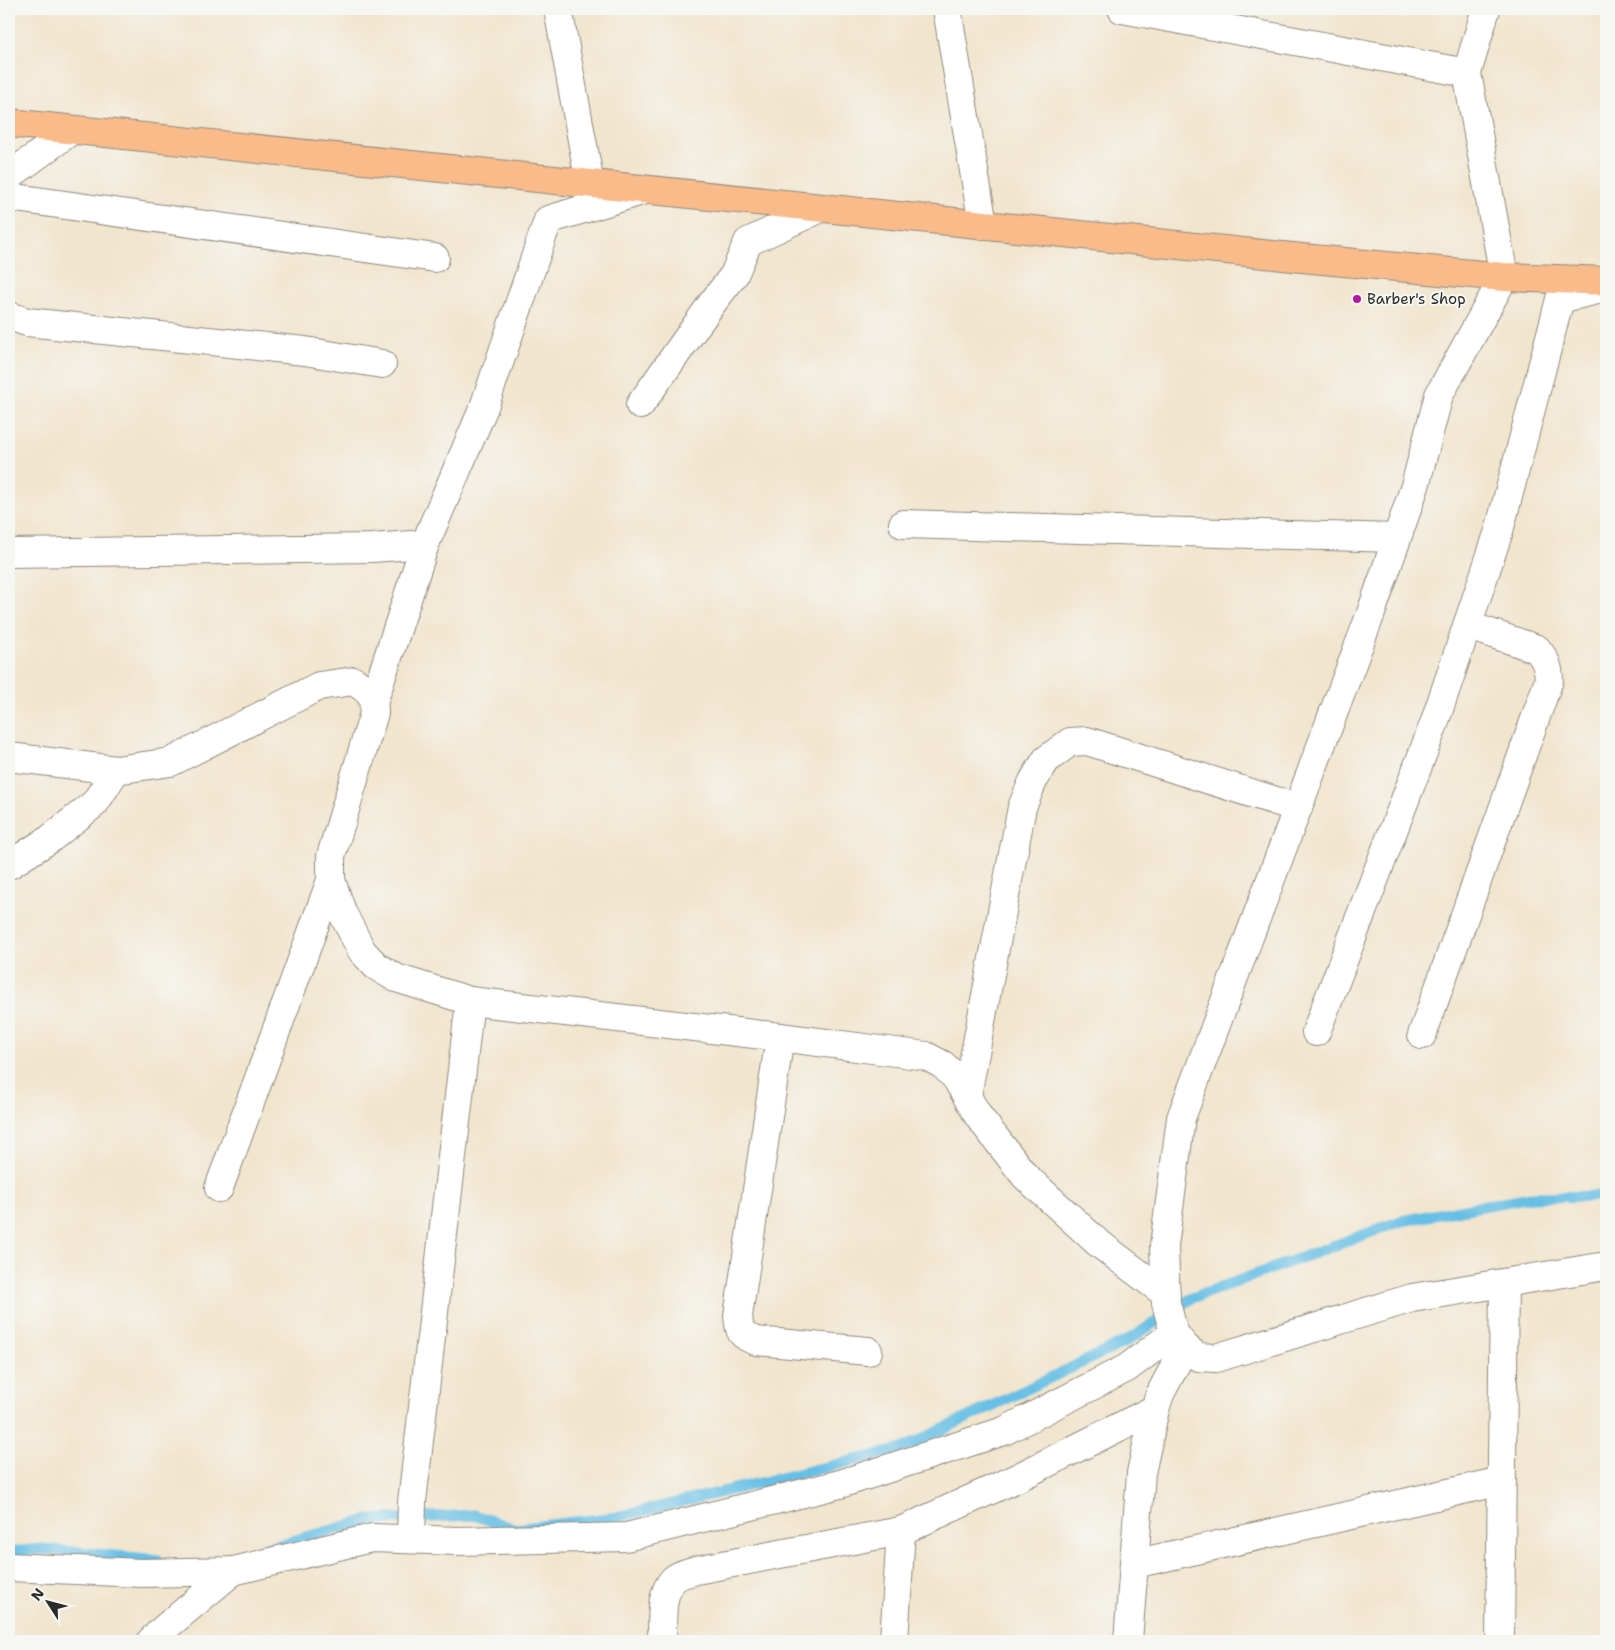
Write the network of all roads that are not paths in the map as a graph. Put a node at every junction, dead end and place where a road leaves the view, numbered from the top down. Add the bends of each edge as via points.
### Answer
1 (558, 9) edge
2 (947, 9) edge
3 (1122, 9) edge
4 (1486, 9) edge
5 (1467, 73) junction
6 (9, 118) edge
7 (9, 123) edge
8 (72, 130) junction
9 (9, 176) edge
10 (590, 184) junction
11 (645, 190) junction
12 (9, 198) edge
13 (821, 208) junction
14 (983, 225) junction
15 (435, 258) dead end
16 (1504, 277) junction
17 (1606, 281) edge
18 (1606, 288) edge
19 (9, 316) edge
20 (382, 364) dead end
21 (640, 405) dead end
22 (903, 524) dead end
23 (1397, 538) junction
24 (425, 544) junction
25 (9, 553) edge
26 (1467, 625) junction
27 (374, 700) junction
28 (9, 757) edge
29 (116, 770) junction
30 (1298, 808) junction
31 (9, 865) edge
32 (331, 880) junction
33 (470, 1001) junction
34 (1316, 1032) dead end
35 (1422, 1035) dead end
36 (780, 1037) junction
37 (967, 1095) junction
38 (219, 1188) dead end
39 (1606, 1266) edge
40 (1504, 1283) junction
41 (1173, 1320) junction
42 (868, 1351) dead end
43 (1155, 1409) junction
44 (1502, 1481) junction
45 (411, 1521) junction
46 (900, 1531) junction
47 (1134, 1564) junction
48 (9, 1567) edge
49 (234, 1571) junction
50 (151, 1641) edge
51 (662, 1641) edge
52 (894, 1641) edge
53 (1128, 1641) edge
54 (1500, 1641) edge

1 - 10 street
2 - 14 street
3 - 5 street
4 - 5 street
5 - 16 street
6 - 7 street
7 - 8 main road
8 - 9 street
8 - 10 main road
10 - 11 main road
11 - 13 main road
11 - 24 street via 548,220 484,406
12 - 15 street
13 - 14 main road
13 - 21 street via 748,242 734,275
14 - 16 main road
16 - 17 main road
16 - 23 street via 1439,395 1415,486
18 - 26 street via 1560,299 1499,531
19 - 20 street via 67,328 306,351
22 - 23 street
23 - 30 street
24 - 25 street via 372,548
24 - 27 street
26 - 34 street via 1434,724
26 - 35 street via 1537,649 1549,668 1549,680
27 - 29 street via 354,681 319,686 171,762
27 - 32 street via 374,713 332,856
28 - 29 street
29 - 31 street via 95,803 50,839
30 - 37 street via 1087,741 1070,742 1046,760 1022,807
30 - 41 street via 1181,1118 1164,1246
32 - 33 street via 342,912 362,951 376,966 396,978
32 - 38 street
33 - 36 street
33 - 45 street
36 - 37 street via 926,1056 943,1065
36 - 42 street via 738,1316 739,1330 744,1337 756,1341
37 - 41 street via 979,1117 1024,1176 1096,1242
39 - 40 street
40 - 41 street via 1412,1298 1216,1358 1198,1357
40 - 44 street
41 - 43 street
41 - 45 street via 1127,1368 1004,1431 840,1484 626,1537 458,1541
43 - 46 street via 1018,1478
43 - 47 street via 1142,1473
44 - 47 street
44 - 54 street
45 - 49 street via 372,1538
46 - 51 street via 696,1570 675,1578 664,1601
46 - 52 street
47 - 53 street
48 - 49 street via 141,1573
49 - 50 street

